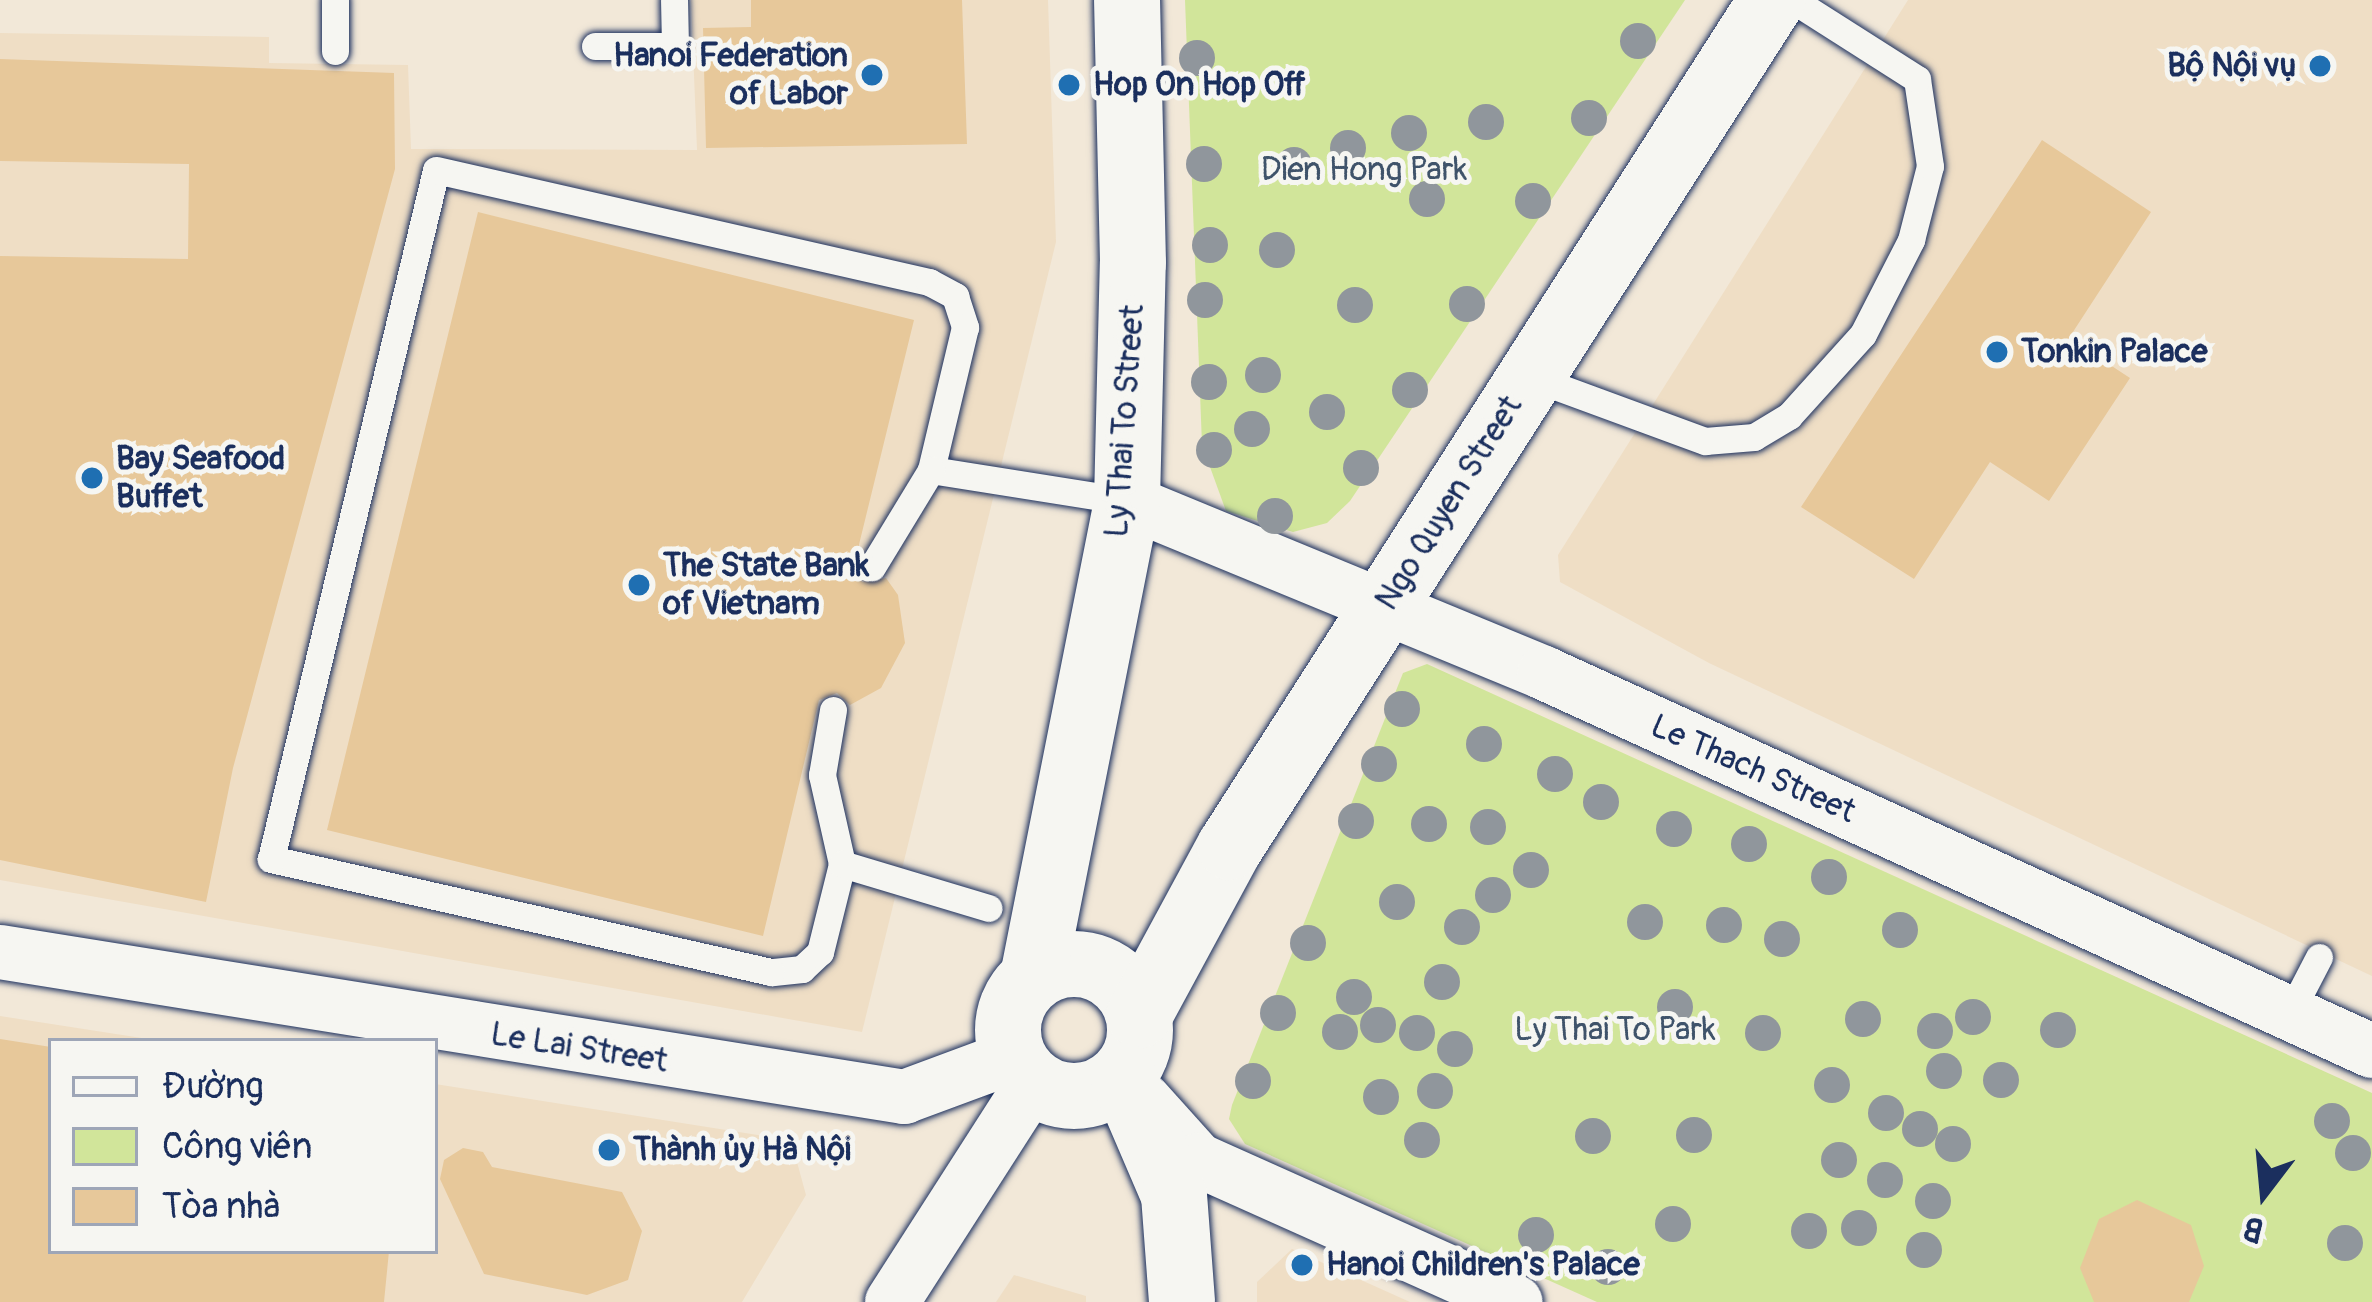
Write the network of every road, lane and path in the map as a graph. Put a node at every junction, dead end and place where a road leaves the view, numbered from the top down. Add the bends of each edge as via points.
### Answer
1 (335, 0) edge
2 (674, 0) edge
3 (1127, 0) edge
4 (1772, 0) edge
5 (1793, 0) edge
6 (595, 46) dead end
7 (335, 51) dead end
8 (1528, 376) junction
9 (931, 470) junction
10 (1127, 502) junction
11 (872, 567) dead end
12 (1384, 607) junction
13 (833, 710) dead end
14 (842, 864) junction
15 (989, 908) dead end
16 (0, 952) edge
17 (2319, 956) dead end
18 (1033, 977) junction
19 (2290, 1013) junction
20 (1131, 1046) junction
21 (2372, 1051) edge
22 (1023, 1070) junction
23 (892, 1302) edge
24 (1182, 1302) edge
25 (1516, 1302) edge

1 - 7 lane
2 - 6 lane via 676,46
3 - 10 street, Ly Thai To Street
4 - 8 street, Ngo Quyen Street
5 - 8 lane via 1917,80 1930,166 1911,241 1863,334 1789,416 1754,436 1705,441
8 - 12 street, Ngo Quyen Street
9 - 10 lane
9 - 11 lane
9 - 14 lane via 965,327 955,296 929,282 436,170 271,859 771,972 802,969 820,952
10 - 12 street, Le Thach Street
10 - 18 street, Ly Thai To Street
12 - 19 street, Le Thach Street
12 - 20 street, Ngo Quyen Street via 1230,847
13 - 14 lane via 822,775
14 - 15 lane
16 - 22 street, Le Lai Street via 904,1096
17 - 19 lane
18 - 20 street via 1074,964 1096,968 1130,994
18 - 22 street via 1009,1013
19 - 21 street, Le Thach Street
20 - 22 street via 1085,1096
20 - 24 street via 1174,1195
20 - 25 street via 1198,1160
22 - 23 street

